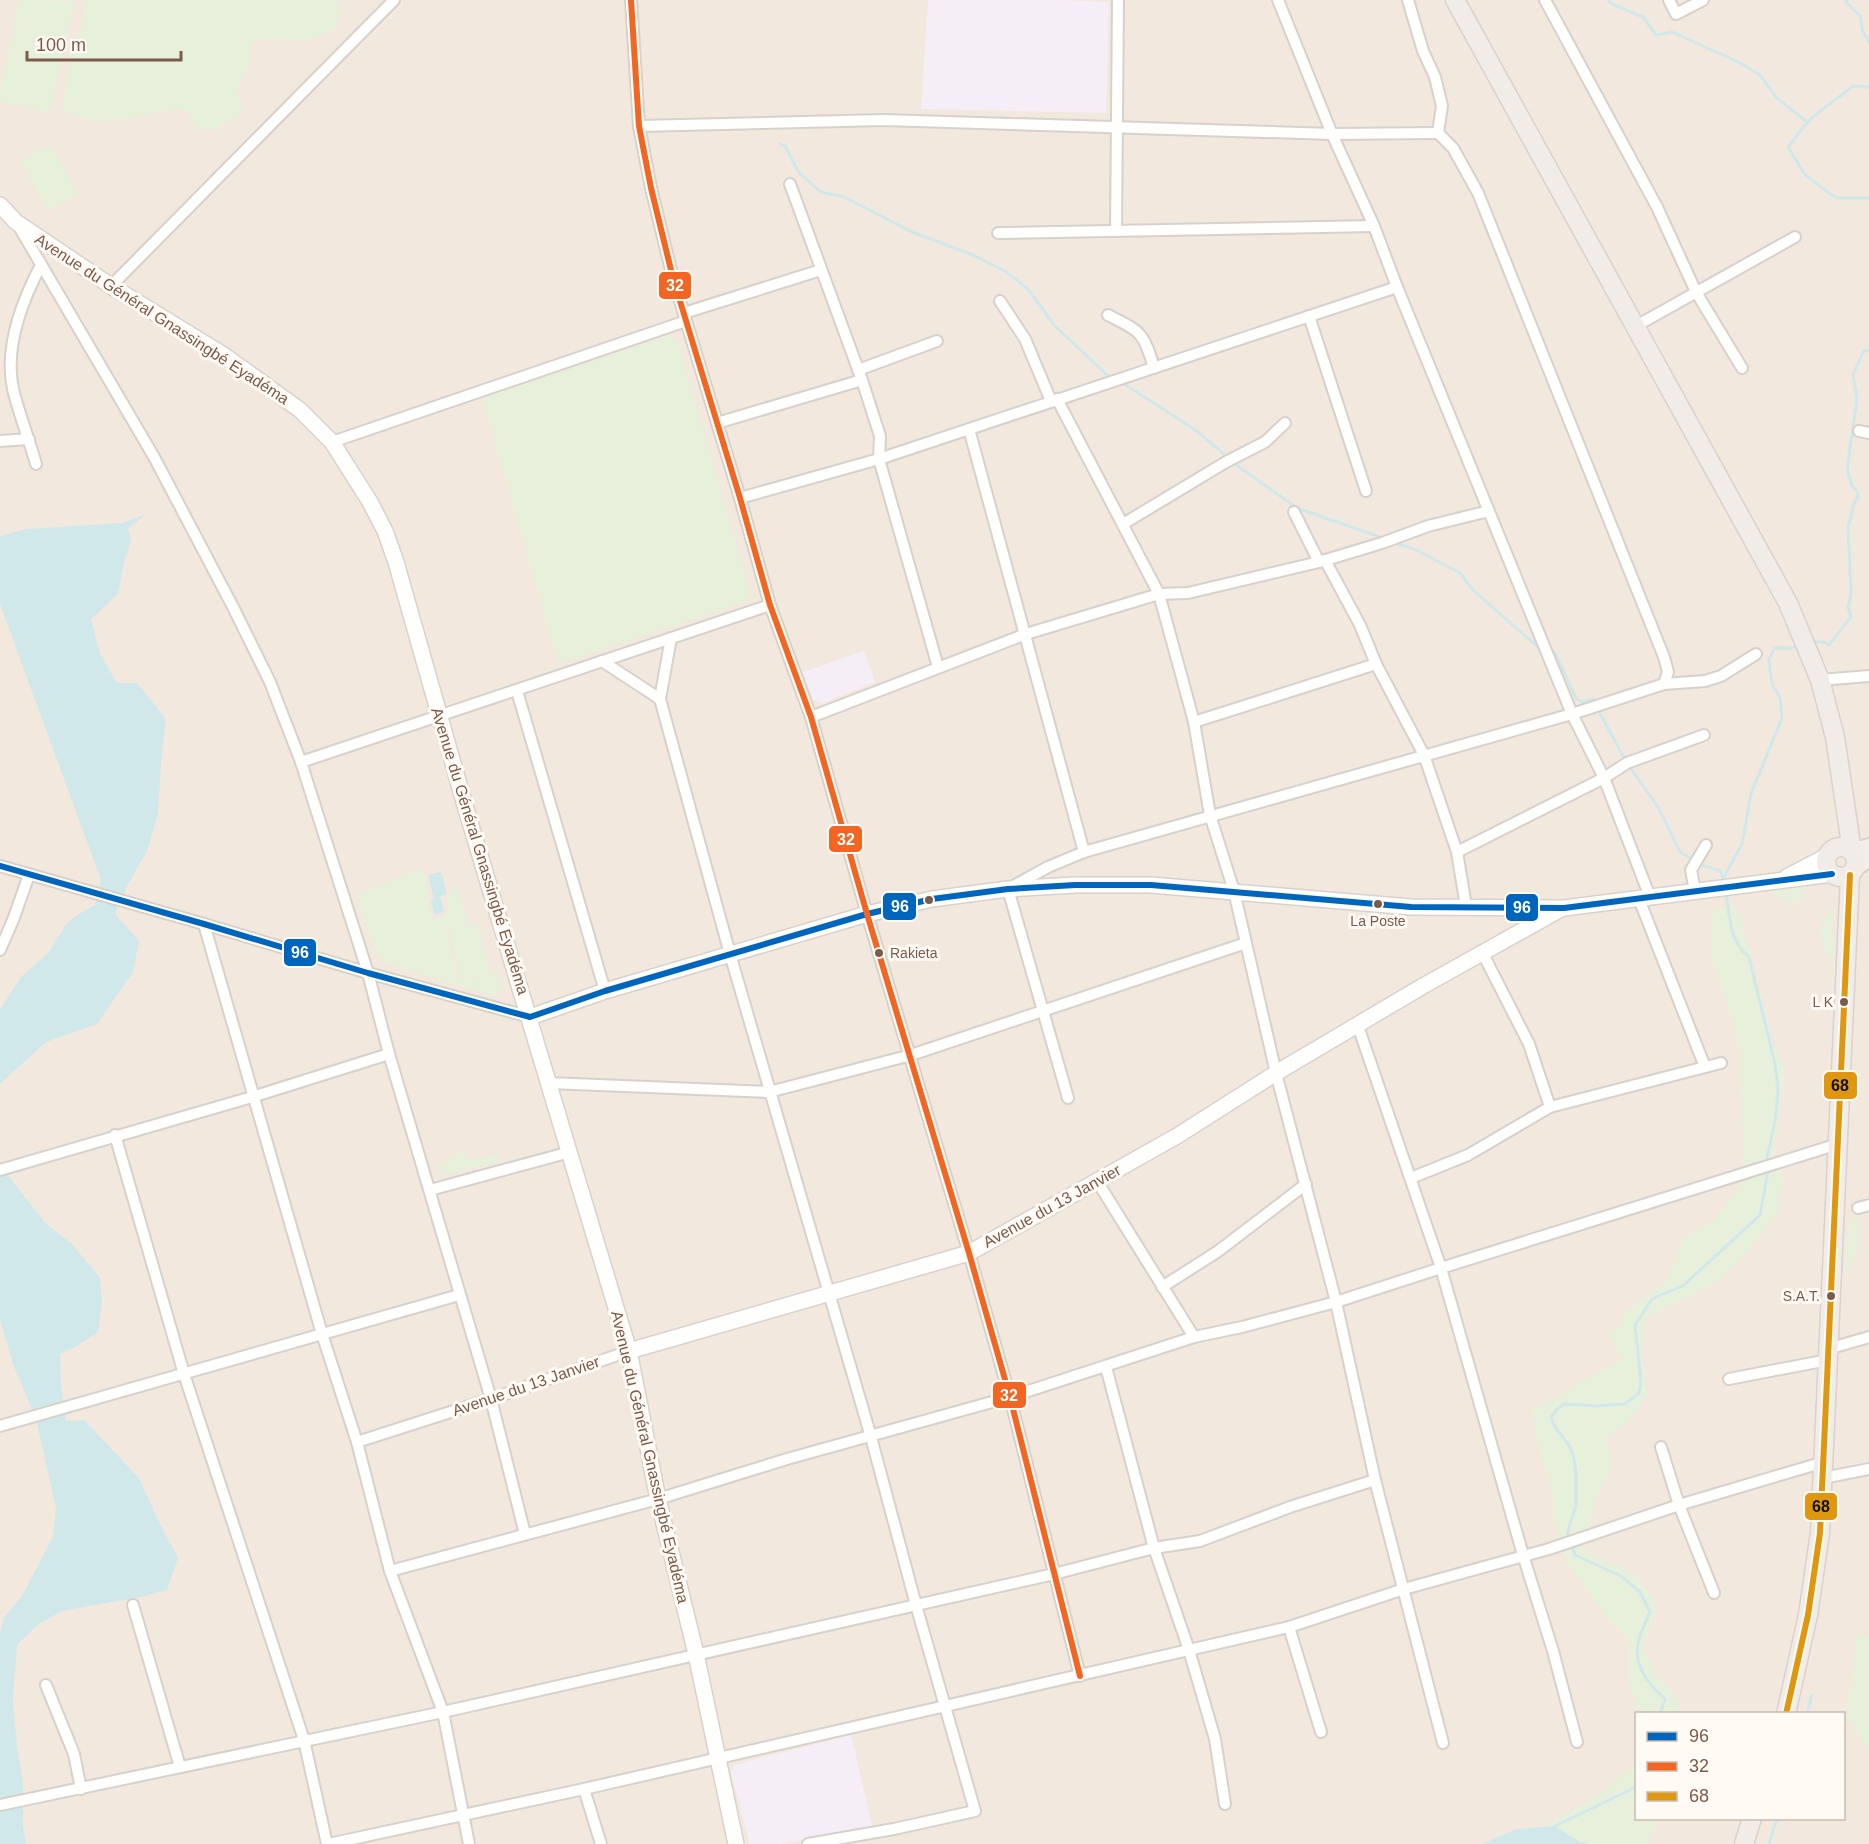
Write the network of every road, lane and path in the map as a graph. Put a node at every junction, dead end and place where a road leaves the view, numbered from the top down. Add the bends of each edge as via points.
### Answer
1 (394, 0) edge
2 (631, 0) edge
3 (1118, 0) edge
4 (1278, 0) edge
5 (1408, 0) edge
6 (1455, 0) edge
7 (1545, 0) edge
8 (1669, 0) edge
9 (1703, 0) edge
10 (639, 126) junction
11 (1118, 128) junction
12 (1438, 133) junction
13 (1332, 134) junction
14 (790, 184) dead end
15 (0, 205) edge
16 (16, 222) junction
17 (1374, 226) junction
18 (1116, 231) junction
19 (998, 233) dead end
20 (1795, 237) dead end
21 (41, 265) junction
22 (820, 270) junction
23 (111, 286) junction
24 (1397, 286) junction
25 (1696, 291) junction
26 (1000, 301) dead end
27 (1108, 315) dead end
28 (1309, 316) junction
29 (685, 317) junction
30 (1636, 326) junction
31 (937, 341) dead end
32 (1154, 368) junction
33 (1742, 368) dead end
34 (860, 375) junction
35 (1054, 400) junction
36 (717, 423) junction
37 (1285, 423) dead end
38 (969, 429) junction
39 (29, 439) junction
40 (0, 441) edge
41 (332, 442) junction
42 (879, 459) junction
43 (36, 464) dead end
44 (1366, 491) dead end
45 (740, 498) junction
46 (1489, 511) junction
47 (1294, 512) dead end
48 (1123, 524) junction
49 (1322, 561) junction
50 (1159, 594) junction
51 (770, 605) junction
52 (1026, 634) junction
53 (671, 638) junction
54 (1756, 654) dead end
55 (602, 661) junction
56 (1376, 664) junction
57 (938, 667) junction
58 (1869, 676) edge
59 (1820, 680) junction
60 (1664, 684) junction
61 (517, 690) junction
62 (660, 699) junction
63 (1572, 714) junction
64 (439, 715) junction
65 (811, 717) junction
66 (1194, 722) junction
67 (1704, 735) dead end
68 (1424, 755) junction
69 (302, 762) junction
70 (1604, 778) junction
71 (1210, 815) junction
72 (1706, 845) dead end
73 (1084, 852) junction
74 (1457, 852) junction
75 (1848, 860) edge
76 (0, 866) edge
77 (29, 875) junction
78 (1008, 889) junction
79 (1234, 891) junction
80 (1695, 891) junction
81 (1645, 898) junction
82 (1466, 906) junction
83 (1564, 908) junction
84 (867, 914) junction
85 (204, 924) junction
86 (1246, 943) junction
87 (0, 950) edge
88 (1482, 952) junction
89 (730, 954) junction
90 (368, 973) junction
91 (605, 991) junction
92 (1044, 1011) junction
93 (530, 1017) junction
94 (1358, 1026) junction
95 (389, 1054) junction
96 (911, 1055) junction
97 (1721, 1063) dead end
98 (1705, 1067) junction
99 (1276, 1073) junction
100 (549, 1083) junction
101 (770, 1092) junction
102 (252, 1097) junction
103 (1068, 1098) dead end
104 (1550, 1107) junction
105 (115, 1136) junction
106 (1838, 1144) junction
107 (570, 1152) junction
108 (0, 1170) edge
109 (1411, 1178) junction
110 (1097, 1181) junction
111 (1306, 1184) junction
112 (430, 1190) junction
113 (1869, 1205) edge
114 (1858, 1208) dead end
115 (969, 1252) junction
116 (1441, 1268) junction
117 (1162, 1287) junction
118 (828, 1294) junction
119 (459, 1295) junction
120 (1336, 1302) junction
121 (322, 1334) junction
122 (1194, 1337) junction
123 (1869, 1337) edge
124 (629, 1351) junction
125 (1828, 1355) junction
126 (1106, 1367) junction
127 (184, 1374) junction
128 (1729, 1379) dead end
129 (1010, 1397) junction
130 (491, 1399) junction
131 (0, 1426) edge
132 (871, 1437) junction
133 (357, 1442) junction
134 (1661, 1447) dead end
135 (1869, 1468) edge
136 (1824, 1470) junction
137 (1375, 1480) junction
138 (658, 1499) junction
139 (1679, 1505) junction
140 (525, 1534) junction
141 (1154, 1548) junction
142 (1523, 1555) junction
143 (390, 1571) junction
144 (1054, 1574) junction
145 (1404, 1589) junction
146 (1714, 1593) dead end
147 (133, 1605) dead end
148 (916, 1605) junction
149 (1289, 1628) junction
150 (1189, 1650) junction
151 (696, 1654) junction
152 (1080, 1676) junction
153 (46, 1685) dead end
154 (946, 1706) junction
155 (443, 1712) junction
156 (1786, 1712) edge
157 (1321, 1732) dead end
158 (304, 1740) junction
159 (1577, 1742) dead end
160 (1443, 1743) dead end
161 (718, 1757) junction
162 (180, 1767) junction
163 (81, 1789) junction
164 (584, 1789) junction
165 (1225, 1804) dead end
166 (0, 1805) edge
167 (463, 1815) junction
168 (1751, 1820) edge
169 (328, 1844) edge
170 (469, 1844) edge
171 (601, 1844) edge
172 (736, 1844) edge
173 (808, 1844) edge
174 (1744, 1844) edge

1 - 23 street
2 - 10 street
3 - 11 street
4 - 13 street
5 - 12 street via 1442,106
6 - 30 highway
7 - 25 street via 1658,207
8 - 9 street via 1676,14
10 - 11 street via 884,120
10 - 29 street
11 - 13 street
11 - 18 street
12 - 13 street
12 - 60 street via 1453,148 1478,193 1664,657 1668,672
13 - 17 street
14 - 22 street
15 - 16 main road, Avenue du Général Gnassingbé Eyadéma
16 - 21 street
16 - 23 main road, Avenue du Général Gnassingbé Eyadéma
17 - 18 street
17 - 24 street
18 - 19 street
20 - 25 street
21 - 39 street via 17,324 11,357 13,388
21 - 69 street via 154,457 233,607 270,682
22 - 29 street
22 - 34 street
23 - 41 main road, Avenue du Général Gnassingbé Eyadéma via 269,387 300,410
24 - 28 street
24 - 46 street
25 - 30 street
25 - 33 street
26 - 35 street
27 - 32 street via 1140,333
28 - 32 street
28 - 44 street
29 - 36 street
29 - 41 street
30 - 59 highway via 1776,578
31 - 34 street
32 - 35 street
34 - 36 street
34 - 42 street via 880,436
35 - 38 street
35 - 48 street
36 - 45 street
37 - 48 street via 1265,442
38 - 42 street
38 - 52 street
39 - 40 street
39 - 43 street
41 - 64 main road, Avenue du Général Gnassingbé Eyadéma via 385,531
42 - 45 street
42 - 57 street
45 - 51 street
46 - 49 street
46 - 63 street
47 - 49 street
48 - 50 street
49 - 50 street via 1188,593
49 - 56 street via 1360,625
50 - 52 street
50 - 66 street
51 - 53 street
51 - 65 street
52 - 57 street
52 - 73 street
53 - 55 street
53 - 62 street
54 - 60 street via 1706,681
55 - 61 street
55 - 62 street
56 - 66 street
56 - 68 street
57 - 65 street
58 - 59 street
59 - 75 highway via 1843,783
60 - 63 street
61 - 64 street
61 - 91 street
62 - 89 street
63 - 68 street
63 - 70 street
64 - 69 street
64 - 93 main road, Avenue du Général Gnassingbé Eyadéma
65 - 84 street
66 - 71 street
67 - 70 street via 1627,763
68 - 71 street
68 - 74 street
69 - 90 street
70 - 74 street
70 - 81 street
71 - 73 street
71 - 79 street
72 - 80 street via 1691,870
73 - 78 street
74 - 82 street
75 - 80 main road via 1781,879
75 - 106 highway
76 - 77 street
77 - 85 street
77 - 87 street
78 - 79 main road via 1151,885
78 - 84 main road via 932,899
78 - 92 street
79 - 82 main road via 1412,907
79 - 86 street
80 - 81 main road
81 - 83 main road
81 - 98 street
82 - 83 main road
83 - 88 main road, Avenue du 13 Janvier
84 - 89 main road
84 - 96 street
85 - 90 street
85 - 102 street
86 - 92 street
86 - 99 street
88 - 94 main road, Avenue du 13 Janvier
88 - 104 street via 1529,1044
89 - 91 main road
89 - 101 street
90 - 93 street
90 - 95 street
91 - 93 main road
92 - 96 street
92 - 103 street
93 - 100 main road, Avenue du Général Gnassingbé Eyadéma
94 - 99 main road, Avenue du 13 Janvier
94 - 109 street
95 - 102 street
95 - 112 street
96 - 101 street
96 - 115 street
97 - 98 street
98 - 104 street
99 - 110 main road, Avenue du 13 Janvier
99 - 111 street
100 - 101 street
100 - 107 main road, Avenue du Général Gnassingbé Eyadéma
101 - 118 street
102 - 105 street
102 - 121 street
104 - 109 street via 1468,1155
105 - 108 street
105 - 127 street
106 - 116 street
106 - 125 highway
107 - 112 street
107 - 124 main road, Avenue du Général Gnassingbé Eyadéma
109 - 116 street
110 - 115 main road, Avenue du 13 Janvier
110 - 117 street
111 - 117 street via 1217,1252
111 - 120 street
112 - 119 street
113 - 114 street
115 - 118 main road, Avenue du 13 Janvier
115 - 129 street
116 - 120 street
116 - 142 street
117 - 122 street
118 - 124 main road, Avenue du 13 Janvier
118 - 132 street
119 - 121 street
119 - 130 street
120 - 122 street
120 - 137 street
121 - 127 street
121 - 133 street
122 - 126 street
123 - 125 street
124 - 130 street, Avenue du 13 Janvier
124 - 138 main road, Avenue du Général Gnassingbé Eyadéma
125 - 128 street
125 - 136 highway
126 - 129 street
126 - 141 street
127 - 131 street
127 - 158 street
129 - 132 street
129 - 144 street
130 - 133 street, Avenue du 13 Janvier
130 - 140 street
132 - 138 street
132 - 148 street
133 - 143 street
134 - 139 street
135 - 136 street
136 - 139 street
136 - 156 highway via 1813,1583
137 - 141 street via 1200,1541
137 - 145 street
138 - 140 street
138 - 151 main road, Avenue du Général Gnassingbé Eyadéma
139 - 142 street
139 - 146 street
140 - 143 street
141 - 144 street
141 - 150 street
142 - 145 street
142 - 159 street
143 - 155 street
144 - 148 street
144 - 152 street
145 - 149 street
145 - 160 street
147 - 162 street
148 - 151 street
148 - 154 street
149 - 150 street
149 - 157 street
150 - 152 street
150 - 165 street via 1215,1738
151 - 155 street
151 - 161 main road, Avenue du Général Gnassingbé Eyadéma
152 - 154 street
153 - 163 street via 74,1754
154 - 161 street
154 - 173 street via 975,1811
155 - 158 street
155 - 167 street
158 - 162 street
158 - 169 street
161 - 164 street
161 - 172 main road, Avenue du Général Gnassingbé Eyadéma
162 - 163 street
163 - 166 street
164 - 167 street
164 - 171 street
167 - 169 street
167 - 170 street
168 - 174 highway

